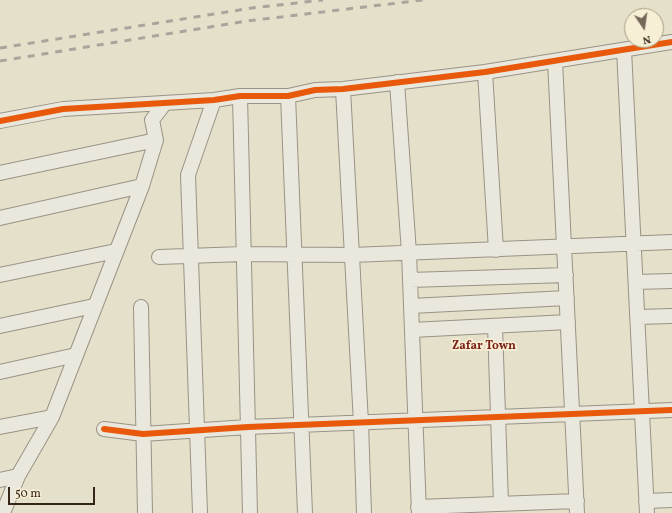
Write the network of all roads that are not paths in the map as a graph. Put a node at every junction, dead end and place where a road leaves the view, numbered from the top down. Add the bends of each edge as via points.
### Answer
1 (672, 42) edge
2 (624, 50) junction
3 (555, 61) junction
4 (485, 72) junction
5 (397, 82) junction
6 (343, 90) junction
7 (240, 96) junction
8 (288, 96) junction
9 (214, 100) junction
10 (165, 103) junction
11 (0, 121) edge
12 (156, 140) junction
13 (0, 173) edge
14 (142, 186) junction
15 (0, 218) edge
16 (672, 242) edge
17 (635, 245) junction
18 (565, 247) junction
19 (496, 250) junction
20 (116, 251) junction
21 (410, 253) junction
22 (243, 254) junction
23 (352, 255) junction
24 (296, 256) junction
25 (159, 257) dead end
26 (190, 257) junction
27 (0, 275) edge
28 (566, 275) junction
29 (410, 280) junction
30 (672, 281) edge
31 (636, 282) junction
32 (567, 298) junction
33 (94, 306) junction
34 (411, 306) junction
35 (141, 307) dead end
36 (672, 316) edge
37 (638, 317) junction
38 (568, 322) junction
39 (0, 326) edge
40 (495, 326) junction
41 (412, 330) junction
42 (76, 355) junction
43 (0, 372) edge
44 (672, 410) edge
45 (641, 411) junction
46 (573, 414) junction
47 (52, 417) junction
48 (499, 417) junction
49 (414, 420) junction
50 (361, 423) junction
51 (302, 425) junction
52 (0, 427) edge
53 (248, 427) junction
54 (104, 429) dead end
55 (197, 431) junction
56 (143, 434) junction
57 (18, 476) junction
58 (0, 480) edge
59 (672, 500) edge
60 (501, 504) junction
61 (577, 507) edge
62 (647, 507) edge
63 (418, 510) edge
64 (3, 513) edge
65 (145, 513) edge
66 (200, 513) edge
67 (250, 513) edge
68 (305, 513) edge
69 (364, 513) edge

1 - 2 street
2 - 3 street
2 - 17 street
3 - 4 street
3 - 18 street
4 - 5 street
4 - 19 street
5 - 6 street
5 - 21 street
6 - 8 street via 315,90
6 - 23 street
7 - 8 street
7 - 9 street
7 - 22 street
8 - 24 street
9 - 10 street
9 - 26 street via 188,174
10 - 11 street via 63,109
10 - 12 street via 152,120
12 - 13 street
12 - 14 street
14 - 15 street
14 - 20 street
16 - 17 street
17 - 18 street
17 - 31 street
18 - 19 street
18 - 28 street
19 - 21 street
20 - 27 street
20 - 33 street
21 - 23 street
21 - 29 street
22 - 24 street
22 - 26 street
22 - 53 street
23 - 24 street
23 - 50 street
24 - 51 street
25 - 26 street
26 - 55 street
28 - 29 street
28 - 32 street
29 - 34 street
30 - 31 street
31 - 37 street
32 - 34 street
32 - 38 street
33 - 39 street
33 - 42 street
34 - 41 street
35 - 56 street
36 - 37 street
37 - 45 street
38 - 40 street
38 - 46 street
40 - 41 street
40 - 48 street
41 - 49 street
42 - 43 street
42 - 47 street
44 - 45 street
45 - 46 street
45 - 62 street
46 - 48 street
46 - 61 street
47 - 52 street
47 - 57 street
48 - 49 street
48 - 60 street
49 - 50 street
49 - 63 street
50 - 51 street
50 - 69 street
51 - 53 street
51 - 68 street
53 - 55 street
53 - 67 street
54 - 56 street
55 - 56 street
55 - 66 street
56 - 65 street
57 - 58 street
57 - 64 street
59 - 62 street
60 - 61 street
60 - 63 street

